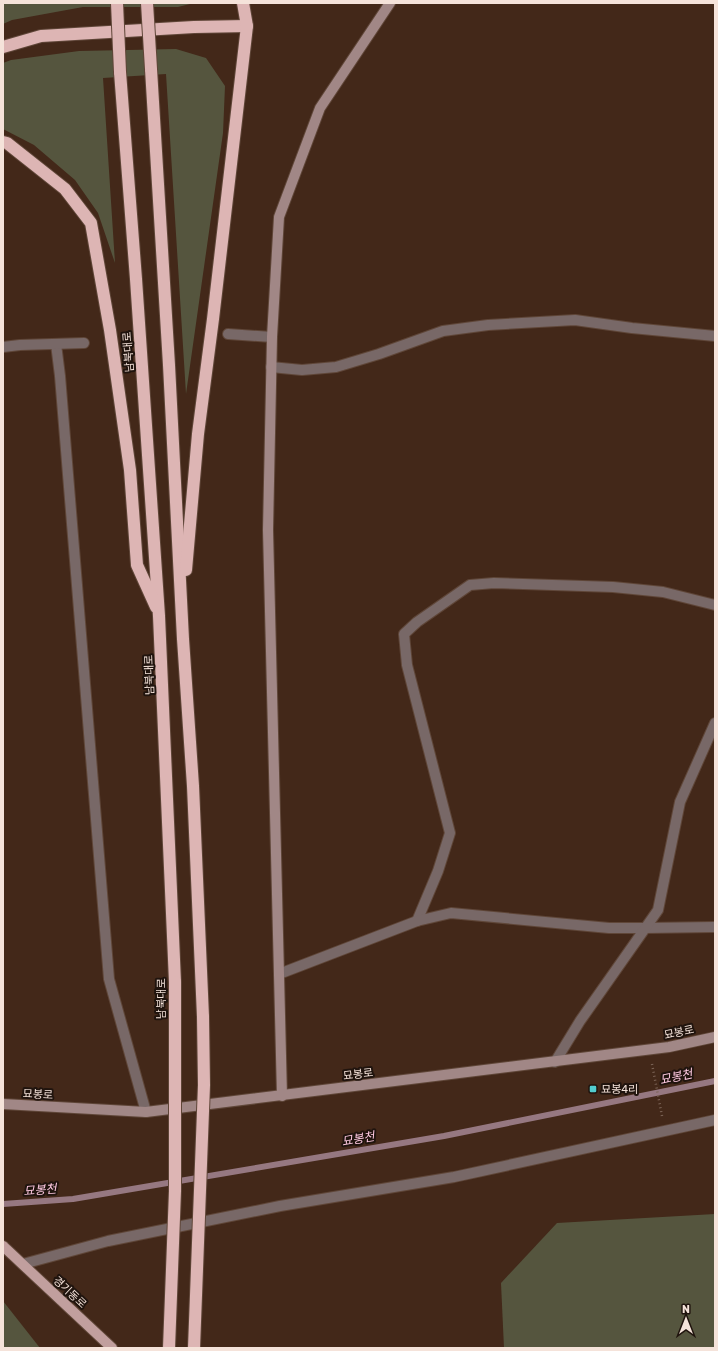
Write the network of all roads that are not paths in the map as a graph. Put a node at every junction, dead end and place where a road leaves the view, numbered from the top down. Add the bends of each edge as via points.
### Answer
1 (117, 3) edge
2 (147, 3) edge
3 (243, 3) edge
4 (390, 3) edge
5 (247, 26) junction
6 (3, 47) edge
7 (3, 142) edge
8 (228, 334) dead end
9 (715, 336) edge
10 (272, 337) junction
11 (84, 343) dead end
12 (56, 344) junction
13 (3, 347) edge
14 (271, 367) junction
15 (715, 605) edge
16 (182, 613) junction
17 (159, 616) junction
18 (715, 723) edge
19 (417, 920) junction
20 (715, 927) edge
21 (644, 928) junction
22 (279, 974) junction
23 (715, 1036) edge
24 (556, 1062) junction
25 (282, 1096) junction
26 (3, 1104) edge
27 (146, 1112) junction
28 (715, 1120) edge
29 (7, 1250) edge
30 (23, 1264) junction
31 (112, 1348) edge
32 (169, 1348) edge
33 (194, 1348) edge

1 - 17 highway, 남북대로, bridge
2 - 16 highway, bridge
3 - 5 highway
4 - 10 street via 320,108 279,217
5 - 6 highway via 194,26 41,36
5 - 16 highway via 198,434
7 - 17 highway via 8,143 66,189 91,223 110,330 130,470 137,565
8 - 10 street
9 - 14 street via 575,320 488,325 442,331 336,367 302,370
10 - 14 street
11 - 12 street
12 - 13 street
12 - 27 street via 109,979
14 - 22 street via 268,530
15 - 19 street via 663,592 613,587 494,583 470,585 404,634 407,665 450,832 438,871
16 - 33 highway, bridge via 203,1016 204,1086
17 - 32 highway, 남북대로, bridge via 174,982 175,1191
18 - 21 street via 680,802 658,910
19 - 21 street via 451,913 609,928
19 - 22 street
20 - 21 street
21 - 24 street via 580,1021
22 - 25 street
23 - 24 street, 묘봉로 via 669,1047
24 - 25 street, 묘봉로
25 - 27 street, 묘봉로
26 - 27 street, 묘봉로
28 - 30 street via 454,1177 280,1206 108,1241
29 - 30 main road, 경기동로
30 - 31 main road, 경기동로

